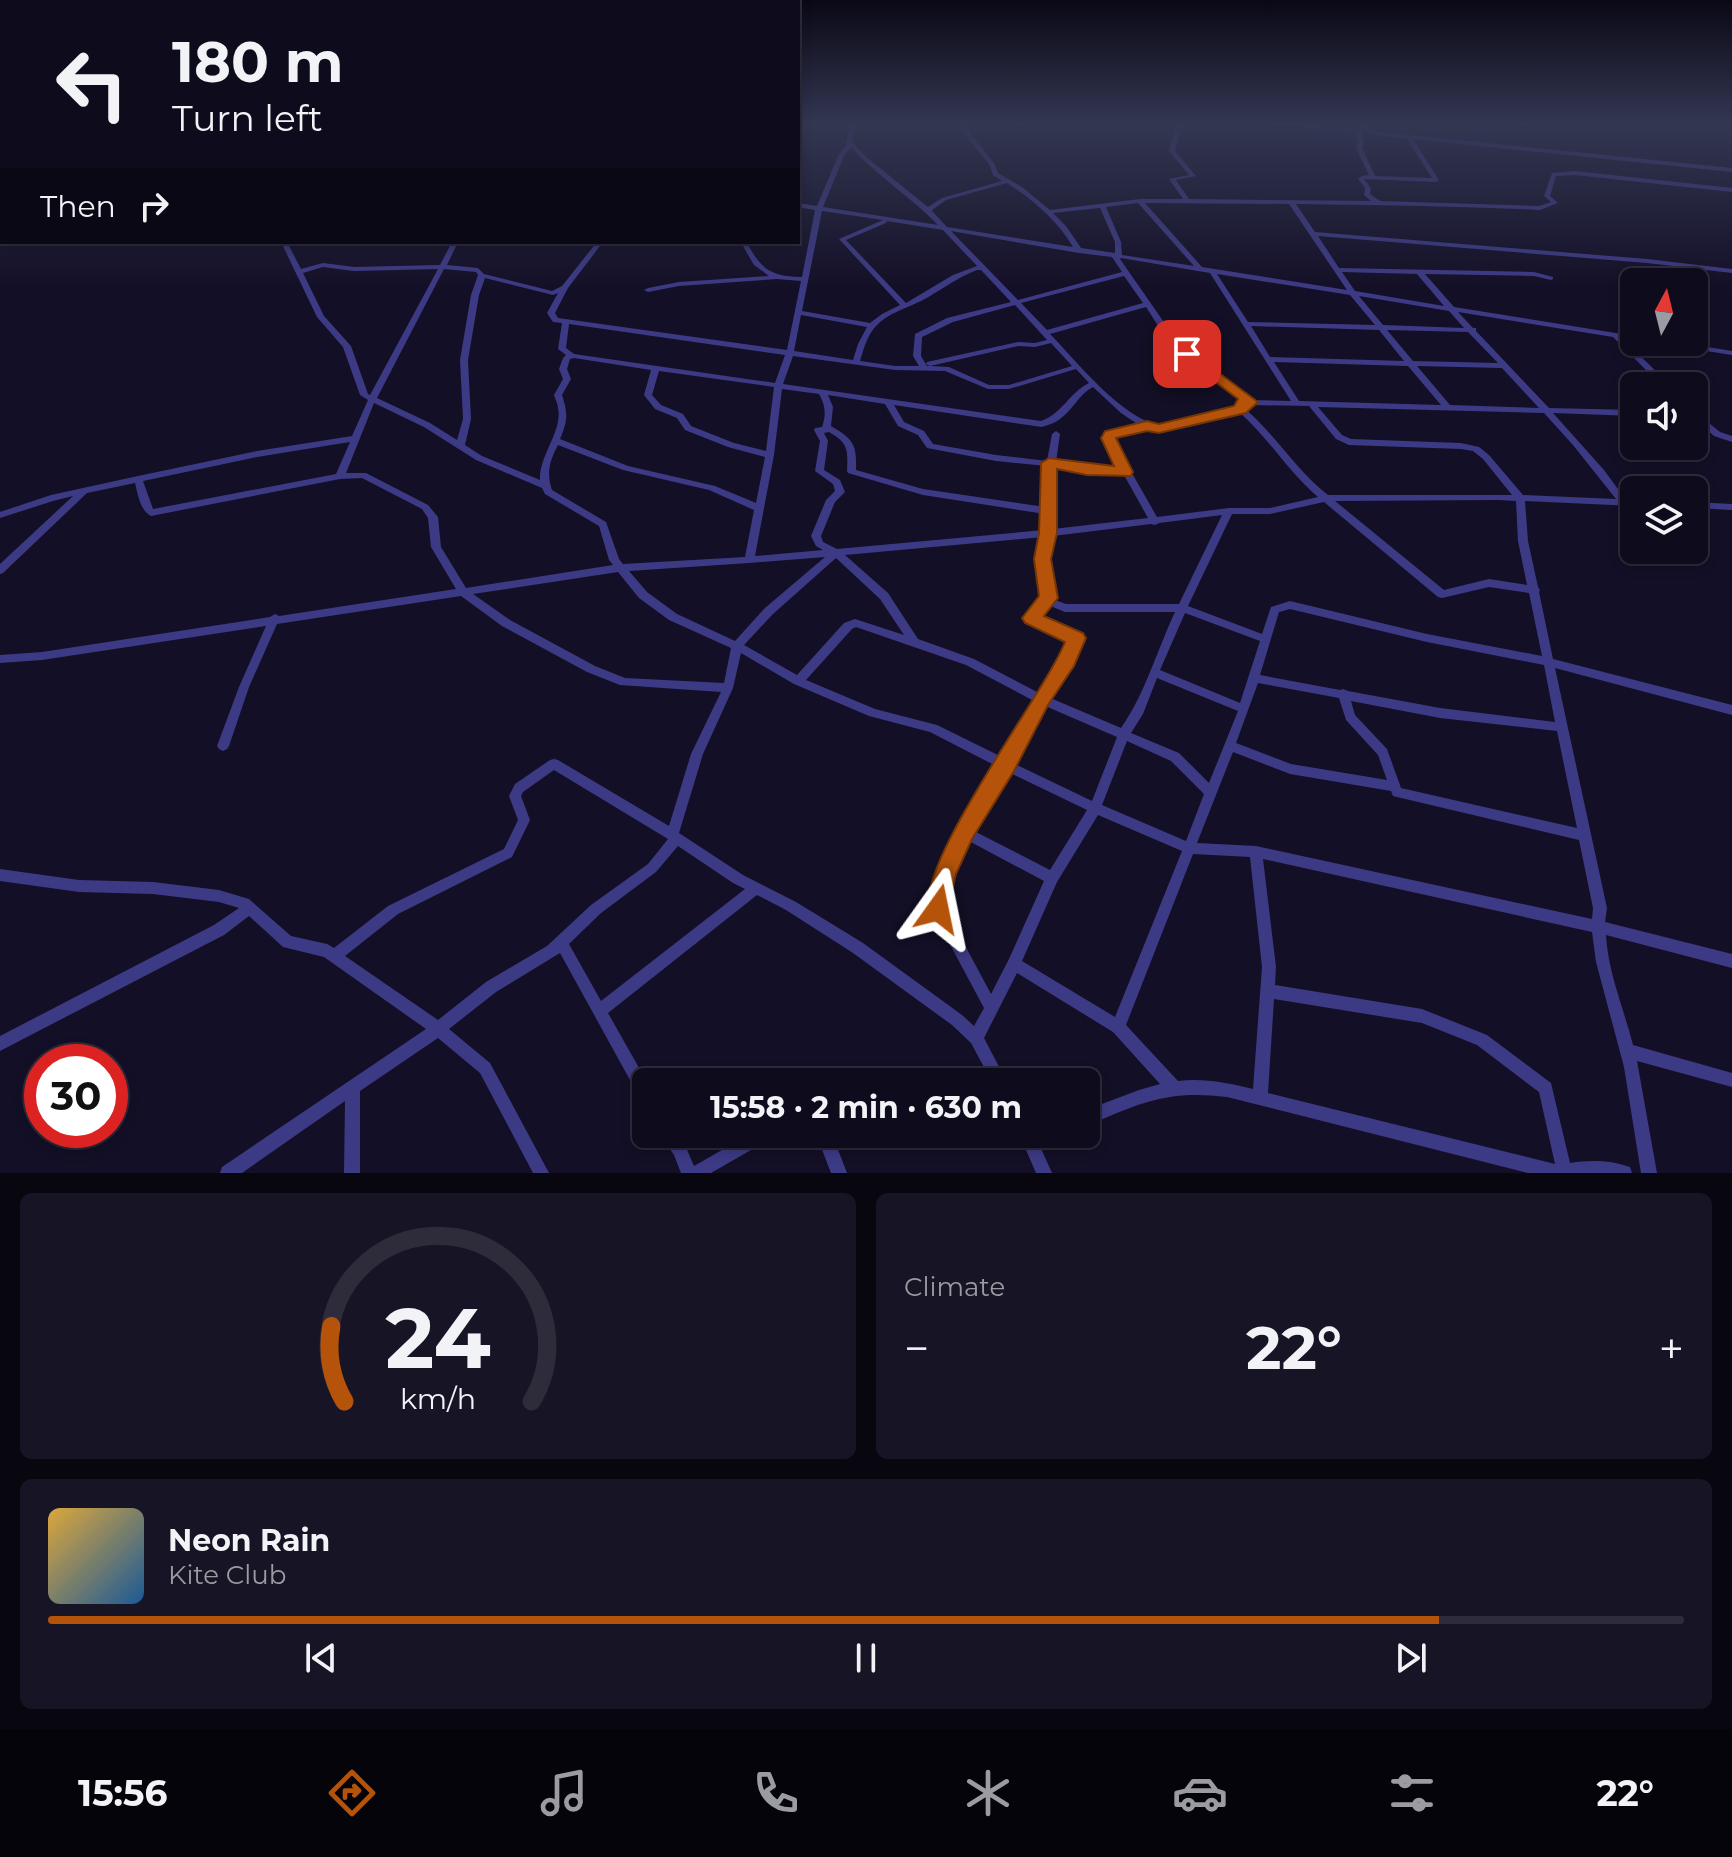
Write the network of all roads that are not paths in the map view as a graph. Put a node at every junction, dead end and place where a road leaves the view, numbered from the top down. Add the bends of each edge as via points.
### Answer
1 (831, 179) edge
2 (892, 179) edge
3 (1004, 179) edge
4 (1174, 179) edge
5 (1364, 179) edge
6 (1396, 179) edge
7 (1435, 179) edge
8 (1551, 179) edge
9 (1621, 179) edge
10 (1008, 181) junction
11 (1732, 190) edge
12 (1140, 201) junction
13 (1188, 202) junction
14 (1291, 202) junction
15 (1380, 204) junction
16 (800, 205) edge
17 (1102, 205) junction
18 (819, 208) junction
19 (929, 211) junction
20 (1048, 212) junction
21 (886, 221) junction
22 (944, 230) junction
23 (1313, 234) junction
24 (285, 244) edge
25 (454, 244) edge
26 (598, 244) edge
27 (746, 246) dead end
28 (1079, 251) junction
29 (1117, 257) junction
30 (441, 267) junction
31 (982, 267) junction
32 (1201, 270) junction
33 (1336, 270) junction
34 (1212, 271) junction
35 (1732, 271) edge
36 (298, 272) junction
37 (1127, 273) junction
38 (1420, 273) junction
39 (482, 275) junction
40 (774, 278) junction
41 (1551, 278) dead end
42 (805, 279) junction
43 (565, 288) junction
44 (648, 290) dead end
45 (1352, 293) junction
46 (1015, 301) junction
47 (903, 304) junction
48 (1148, 304) junction
49 (1450, 309) junction
50 (798, 312) junction
51 (566, 321) junction
52 (1245, 324) junction
53 (872, 326) junction
54 (1381, 328) junction
55 (1473, 330) junction
56 (1044, 333) junction
57 (1615, 335) junction
58 (1620, 336) edge
59 (1051, 341) junction
60 (1708, 349) edge
61 (790, 352) junction
62 (1732, 353) edge
63 (569, 357) junction
64 (1268, 359) junction
65 (856, 361) junction
66 (1412, 364) junction
67 (923, 366) junction
68 (1504, 366) junction
69 (1076, 367) junction
70 (912, 368) junction
71 (655, 369) junction
72 (1653, 372) edge
73 (1093, 384) junction
74 (778, 387) junction
75 (823, 394) junction
76 (372, 401) junction
77 (1250, 402) junction
78 (889, 403) junction
79 (1296, 403) junction
80 (1311, 404) junction
81 (1448, 408) junction
82 (1241, 409) junction
83 (1547, 410) junction
84 (1620, 413) edge
85 (826, 426) junction
86 (1147, 426) junction
87 (1708, 426) edge
88 (1056, 434) dead end
89 (355, 438) junction
90 (1732, 439) edge
91 (556, 441) junction
92 (460, 447) junction
93 (770, 455) junction
94 (1049, 463) junction
95 (1125, 472) junction
96 (340, 476) junction
97 (138, 479) junction
98 (545, 486) junction
99 (84, 491) junction
100 (1620, 492) edge
101 (1328, 498) junction
102 (1520, 498) junction
103 (1620, 503) edge
104 (1708, 506) edge
105 (1732, 507) edge
106 (759, 508) junction
107 (1048, 511) junction
108 (1229, 511) junction
109 (0, 515) edge
110 (1155, 522) junction
111 (1048, 533) junction
112 (836, 552) junction
113 (749, 560) junction
114 (619, 568) junction
115 (0, 570) edge
116 (1535, 590) junction
117 (463, 592) junction
118 (1048, 598) junction
119 (1183, 608) junction
120 (275, 618) junction
121 (1265, 639) junction
122 (914, 642) junction
123 (737, 646) junction
124 (0, 659) edge
125 (1549, 662) junction
126 (1154, 672) junction
127 (1255, 678) junction
128 (798, 681) junction
129 (728, 688) junction
130 (1343, 693) junction
131 (1041, 699) junction
132 (1244, 709) junction
133 (1732, 710) edge
134 (1562, 727) junction
135 (1124, 733) junction
136 (223, 746) dead end
137 (1231, 746) junction
138 (1006, 765) junction
139 (1394, 786) junction
140 (1210, 792) junction
141 (1095, 808) junction
142 (964, 832) junction
143 (1584, 835) junction
144 (675, 836) junction
145 (1189, 848) junction
146 (1256, 852) junction
147 (0, 875) edge
148 (1052, 878) junction
149 (755, 889) junction
150 (250, 908) junction
151 (1597, 927) junction
152 (562, 944) junction
153 (334, 956) junction
154 (1732, 961) edge
155 (1014, 964) junction
156 (1268, 991) junction
157 (992, 1009) junction
158 (600, 1011) junction
159 (1118, 1027) junction
160 (438, 1029) junction
161 (976, 1038) junction
162 (0, 1044) edge
163 (1628, 1051) junction
164 (992, 1068) edge
165 (632, 1069) edge
166 (1732, 1080) edge
167 (1173, 1087) junction
168 (353, 1089) junction
169 (1260, 1098) junction
170 (1100, 1113) edge
171 (678, 1148) edge
172 (740, 1148) edge
173 (829, 1148) edge
174 (1037, 1148) edge
175 (1564, 1170) junction
176 (228, 1173) edge
177 (352, 1173) edge
178 (541, 1173) edge
179 (689, 1173) edge
180 (696, 1173) edge
181 (839, 1173) edge
182 (1044, 1173) edge
183 (1624, 1173) edge
184 (1649, 1173) edge

1 - 18 street
2 - 19 street
3 - 10 street
4 - 13 street
5 - 15 street via 1367,195
6 - 7 street
8 - 15 street via 1547,196 1555,203 1552,206
9 - 11 street
10 - 19 street via 944,199
10 - 20 street
12 - 13 street
12 - 17 street
12 - 32 street
13 - 14 street
14 - 15 street
14 - 23 street
16 - 18 street
17 - 20 street
17 - 29 street via 1118,242
18 - 21 street
18 - 42 street
19 - 22 street
20 - 28 street via 1071,234
21 - 22 street
21 - 47 street via 842,239
22 - 28 street
22 - 31 street
23 - 33 street
23 - 35 street
24 - 36 street
25 - 30 street
26 - 43 street
27 - 40 street via 753,262
28 - 29 street
29 - 32 street
29 - 37 street
30 - 36 street via 323,265
30 - 39 street via 478,270
30 - 76 street
31 - 46 street
31 - 47 street
32 - 34 street
33 - 38 street
33 - 45 street
34 - 45 street
34 - 52 street
36 - 76 street via 321,317 347,346 364,395
37 - 46 street
37 - 48 street
38 - 41 street
38 - 49 street
39 - 43 street via 553,293
39 - 92 street via 464,360 467,419
40 - 42 street
40 - 44 street
42 - 50 street
43 - 51 street via 551,313
45 - 49 street
45 - 54 street
46 - 56 street
46 - 67 street via 950,320 918,336 917,356
47 - 53 street
48 - 56 street
48 - 77 street via 1187,354
49 - 55 street
49 - 57 street
50 - 53 street
50 - 61 street
51 - 61 street
51 - 63 street via 562,349
52 - 54 street
52 - 64 street
53 - 65 street
54 - 55 street
54 - 66 street
55 - 68 street
56 - 59 street
57 - 58 street
57 - 72 street
59 - 67 street
59 - 69 street
60 - 62 street
61 - 65 street
61 - 74 street
63 - 71 street
63 - 91 street via 563,369 567,379 558,395 563,416
64 - 66 street
64 - 79 street
65 - 70 street
66 - 68 street
66 - 81 street
67 - 70 street
68 - 83 street
69 - 70 street via 1009,387 988,387 946,369
69 - 73 street
71 - 74 street
71 - 93 street via 648,395 658,407 680,416 688,428
73 - 78 street via 1076,392 1055,420 1042,424
73 - 86 street
74 - 75 street
74 - 93 street
75 - 78 street
75 - 85 street via 831,418
76 - 89 street
76 - 92 street via 427,425
77 - 79 street
77 - 82 street
78 - 94 street via 901,424 921,433 930,446
79 - 80 street
80 - 81 street
80 - 102 street via 1349,442 1476,449
81 - 83 street
82 - 86 street via 1159,429
82 - 101 street via 1307,483
83 - 84 street
83 - 100 street
85 - 107 street via 851,442 851,471 856,473 923,492
85 - 112 street via 818,430 824,441 819,471 837,482 840,492 831,500 816,536 819,544
86 - 95 street via 1108,438
87 - 90 street
88 - 94 street
89 - 96 street
89 - 97 street
91 - 98 street via 544,462
91 - 106 street via 626,468 712,488
92 - 98 street
93 - 106 street
94 - 95 street
94 - 107 street
95 - 110 street
96 - 97 street via 151,513
96 - 117 street via 363,475 425,507 433,517 436,547
97 - 99 street
98 - 114 street via 603,524
99 - 109 street
99 - 115 street
101 - 102 street
101 - 108 street via 1270,511
101 - 116 street via 1442,594 1489,583
102 - 103 street
102 - 116 street
104 - 105 street
106 - 113 street
107 - 111 street
108 - 110 street
108 - 119 street
110 - 111 street
111 - 112 street
111 - 118 street via 1043,559
112 - 113 street
112 - 122 street via 884,596
112 - 123 street
113 - 114 street
114 - 117 street
114 - 123 street via 673,617
116 - 125 street
117 - 120 street
117 - 129 street via 506,623 604,676 624,682
118 - 119 street via 1065,608
118 - 131 street via 1032,618 1076,638
119 - 121 street
119 - 126 street
120 - 124 street
120 - 136 street
121 - 125 street via 1275,610 1290,605
121 - 127 street
122 - 128 street via 855,623
122 - 131 street via 970,662
123 - 128 street
123 - 129 street
125 - 133 street
125 - 134 street
126 - 132 street
126 - 135 street
127 - 130 street
127 - 132 street
128 - 138 street via 873,713 933,728
129 - 144 street via 697,754
130 - 134 street via 1440,713
130 - 139 street via 1350,717 1383,752
131 - 135 street
131 - 138 street
132 - 137 street
134 - 143 street
135 - 140 street via 1175,757
135 - 141 street
137 - 139 street via 1290,769
137 - 140 street
138 - 141 street
138 - 142 street
139 - 143 street via 1404,795
140 - 145 street
141 - 145 street
141 - 148 street
142 - 148 street
142 - 157 street via 945,873 938,909
143 - 151 street via 1600,908
144 - 149 street
144 - 152 street via 652,868 596,909
144 - 153 street via 554,764 519,788 515,796 524,820 508,853 393,910
145 - 146 street
145 - 159 street
146 - 151 street
146 - 156 street
147 - 150 street via 219,896
148 - 155 street
149 - 158 street
149 - 161 street via 858,948
150 - 153 street via 288,942
150 - 162 street via 207,937
151 - 154 street
151 - 163 street
152 - 158 street
152 - 160 street via 491,987
153 - 160 street
155 - 157 street
155 - 159 street
156 - 169 street
156 - 175 street via 1422,1016 1482,1040 1546,1088
157 - 161 street
158 - 165 street
159 - 167 street
160 - 168 street
160 - 178 street via 491,1076
161 - 164 street
163 - 166 street
163 - 184 street
167 - 169 street via 1192,1085
167 - 170 street
168 - 176 street
168 - 177 street
169 - 175 street via 1478,1154
171 - 179 street
172 - 180 street
173 - 181 street
174 - 182 street
175 - 183 street

